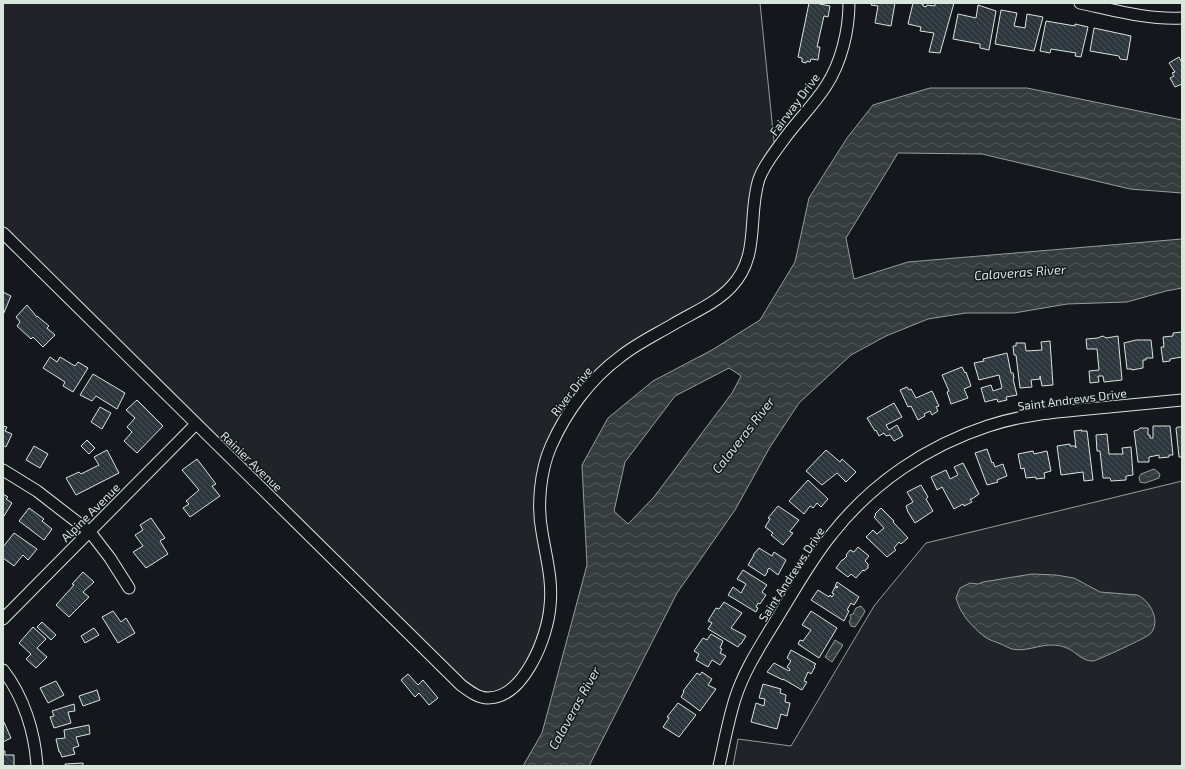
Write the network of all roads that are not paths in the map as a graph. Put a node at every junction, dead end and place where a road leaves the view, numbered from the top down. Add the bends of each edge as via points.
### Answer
1 (849, 3) edge
2 (1080, 3) edge
3 (1182, 18) edge
4 (775, 151) joint
5 (3, 233) edge
6 (1182, 400) edge
7 (196, 424) junction
8 (3, 470) edge
9 (90, 532) junction
10 (129, 588) dead end
11 (3, 619) edge
12 (3, 670) edge
13 (490, 698) joint
14 (37, 766) edge
15 (719, 766) edge

1 - 4 street, Fairway Drive via 845,39 836,68 818,97
2 - 3 street via 1144,16
4 - 13 street, River Drive via 759,180 753,211 751,247 738,278 709,304 642,342 609,366 589,386 561,425 545,463 540,498 541,530 551,585 547,625 537,652 523,676 506,693
5 - 7 street, Rainier Avenue
6 - 15 street, Saint Andrews Drive via 1017,418 982,428 942,445 893,474 871,492 832,534 815,557 756,654 735,699
7 - 9 street, Alpine Avenue
7 - 13 street, Rainier Avenue via 461,685 480,697
8 - 9 street via 37,490
9 - 10 street
9 - 11 street, Alpine Avenue
12 - 14 street via 22,703 36,750

